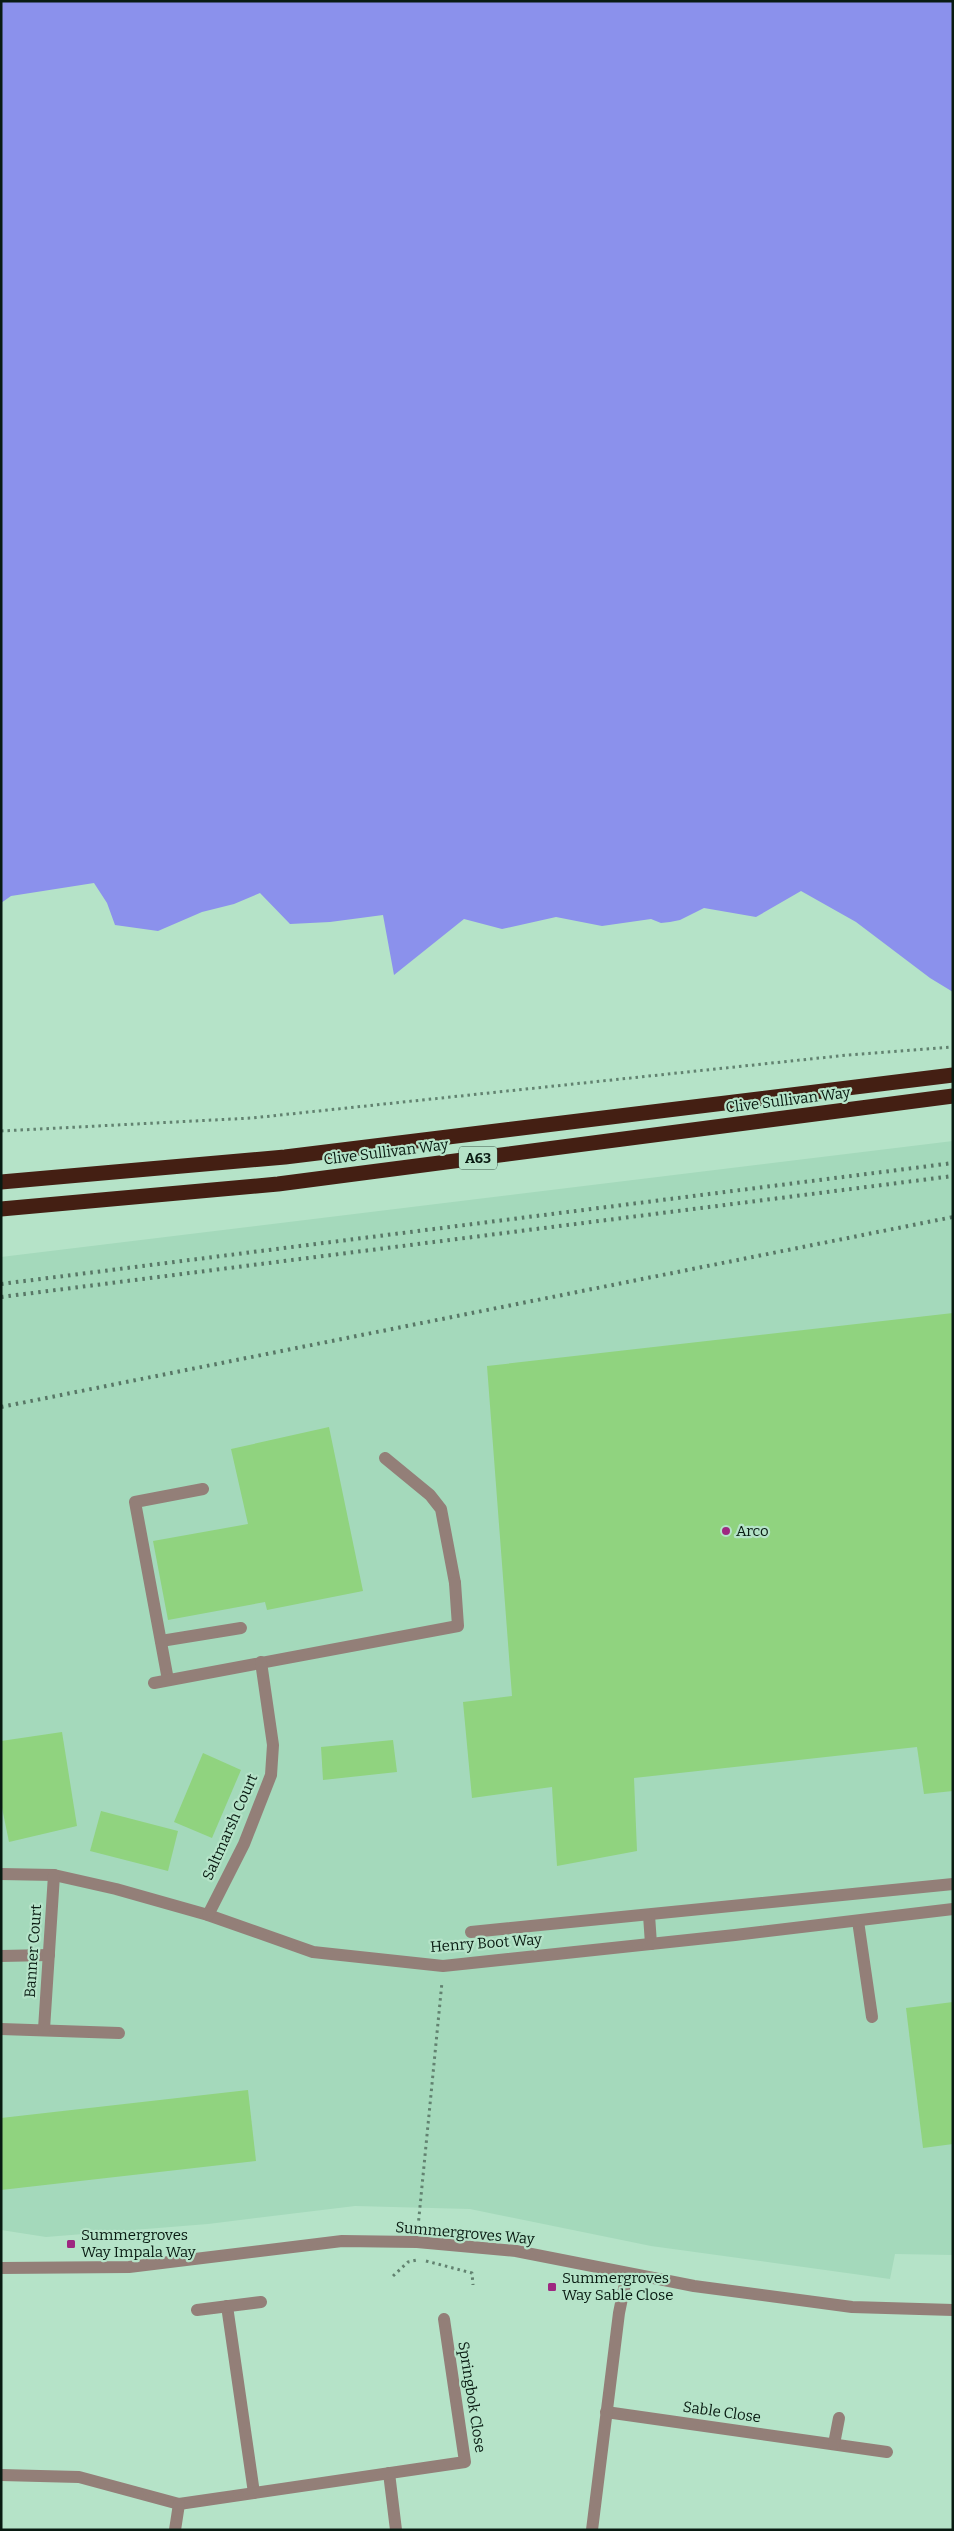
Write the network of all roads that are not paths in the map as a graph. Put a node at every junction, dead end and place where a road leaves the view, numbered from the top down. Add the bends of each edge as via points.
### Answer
1 (953, 1076) edge
2 (953, 1096) edge
3 (1, 1182) edge
4 (1, 1209) edge
5 (385, 1458) dead end
6 (202, 1489) dead end
7 (241, 1628) dead end
8 (161, 1640) junction
9 (261, 1662) junction
10 (168, 1680) junction
11 (154, 1683) dead end
12 (1, 1874) edge
13 (54, 1875) junction
14 (952, 1888) edge
15 (953, 1908) edge
16 (208, 1914) junction
17 (649, 1915) junction
18 (858, 1921) junction
19 (472, 1932) dead end
20 (651, 1944) junction
21 (49, 1955) junction
22 (1, 1956) edge
23 (872, 2017) dead end
24 (1, 2029) edge
25 (44, 2029) junction
26 (119, 2033) dead end
27 (1, 2268) edge
28 (627, 2274) junction
29 (261, 2302) dead end
30 (227, 2306) junction
31 (197, 2310) dead end
32 (953, 2310) edge
33 (444, 2319) dead end
34 (606, 2412) junction
35 (839, 2418) dead end
36 (834, 2444) junction
37 (887, 2452) dead end
38 (389, 2473) junction
39 (1, 2475) edge
40 (254, 2493) junction
41 (178, 2504) junction
42 (175, 2530) edge
43 (396, 2530) edge
44 (592, 2530) edge

1 - 3 highway, Clive Sullivan Way / A63 via 285,1157
2 - 4 highway, Clive Sullivan Way / A63 via 278,1184
5 - 9 street via 430,1495 441,1509 455,1583 458,1626
6 - 8 street via 135,1502
7 - 8 street
8 - 10 street
9 - 10 street
9 - 16 street, Saltmarsh Court via 273,1745 271,1775 244,1844
10 - 11 street
12 - 13 street, Henry Boot Way
13 - 16 street, Henry Boot Way
13 - 21 street, Banner Court
14 - 17 street
15 - 18 street, Henry Boot Way
16 - 20 street, Henry Boot Way via 313,1952 443,1966
17 - 19 street
17 - 20 street
18 - 20 street, Henry Boot Way
18 - 23 street
21 - 22 street
21 - 25 street, Banner Court
24 - 25 street
25 - 26 street
27 - 28 street, Summergroves Way via 129,2267 342,2241 417,2242 516,2251
28 - 32 street, Summergroves Way via 852,2307
28 - 34 street
29 - 30 street
30 - 31 street
30 - 40 street
33 - 38 street, Springbok Close via 465,2462
34 - 36 street, Sable Close
34 - 44 street
35 - 36 street
36 - 37 street, Sable Close
38 - 40 street, Springbok Close
38 - 43 street
39 - 41 street, Springbok Close via 80,2477
40 - 41 street, Springbok Close
41 - 42 street

